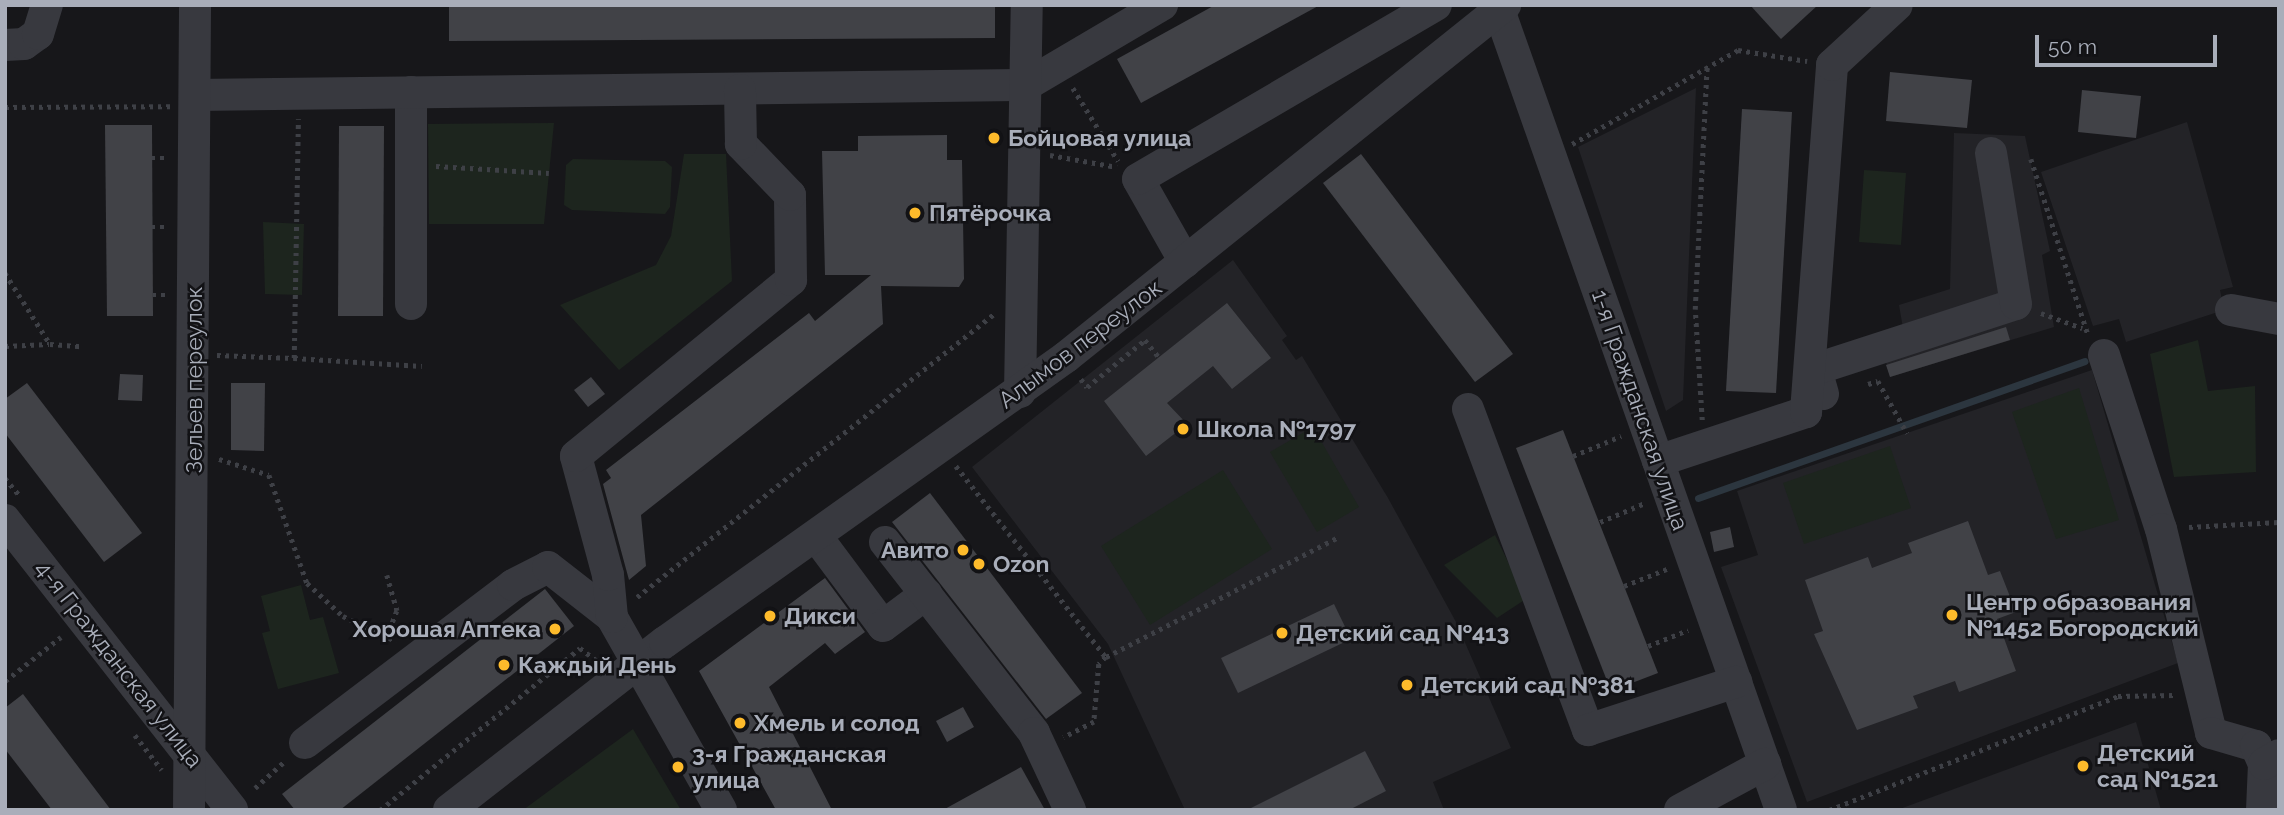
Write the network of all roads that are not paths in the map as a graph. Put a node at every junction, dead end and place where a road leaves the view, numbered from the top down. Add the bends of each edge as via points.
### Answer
1 (47, 5) edge
2 (195, 5) edge
3 (1027, 5) edge
4 (1162, 5) edge
5 (1436, 5) edge
6 (1897, 5) edge
7 (1502, 8) edge
8 (5, 45) edge
9 (1026, 85) junction
10 (740, 90) junction
11 (411, 92) junction
12 (195, 100) junction
13 (1992, 153) dead end
14 (1185, 262) junction
15 (411, 304) dead end
16 (2231, 310) dead end
17 (2279, 319) edge
18 (2104, 355) road end
19 (1020, 391) junction
20 (1468, 409) dead end
21 (1806, 412) junction
22 (1658, 461) junction
23 (14, 509) edge
24 (816, 536) junction
25 (885, 542) dead end
26 (926, 594) junction
27 (623, 608) junction
28 (638, 662) junction
29 (1736, 682) junction
30 (305, 743) road end
31 (191, 754) junction
32 (2271, 759) edge
33 (1765, 764) junction
34 (189, 810) edge
35 (232, 810) edge
36 (449, 810) edge
37 (721, 810) edge
38 (1070, 810) edge
39 (1680, 810) edge
40 (1781, 810) edge
41 (2262, 810) edge

1 - 8 street via 38,34 24,44
2 - 12 street, Зельев переулок
3 - 9 street
4 - 9 street
5 - 14 street via 1138,179
6 - 21 street via 1832,65
7 - 14 street, Алымов переулок
7 - 22 street, 1-я Гражданская улица
9 - 10 street
9 - 19 street
10 - 11 street
10 - 27 street via 741,144 790,194 791,280 576,456 608,575
11 - 12 street
11 - 15 street
12 - 31 street, Зельев переулок
13 - 21 street via 2017,304 1816,369 1823,395
14 - 19 street, Алымов переулок
16 - 17 street
18 - 32 street via 2161,529 2211,733 2256,746
19 - 24 street, Алымов переулок
20 - 29 street via 1588,730
21 - 22 street
22 - 29 street, 1-я Гражданская улица
23 - 31 street, 4-я Гражданская улица
24 - 26 street via 883,626
24 - 28 street, Алымов переулок
25 - 26 street
26 - 38 street via 1034,733
27 - 28 street
27 - 30 street via 548,567 513,585
28 - 36 street
28 - 37 street
29 - 33 street, 1-я Гражданская улица
31 - 34 street, Зельев переулок
31 - 35 street, 4-я Гражданская улица
32 - 41 street
33 - 39 street
33 - 40 street, 1-я Гражданская улица

